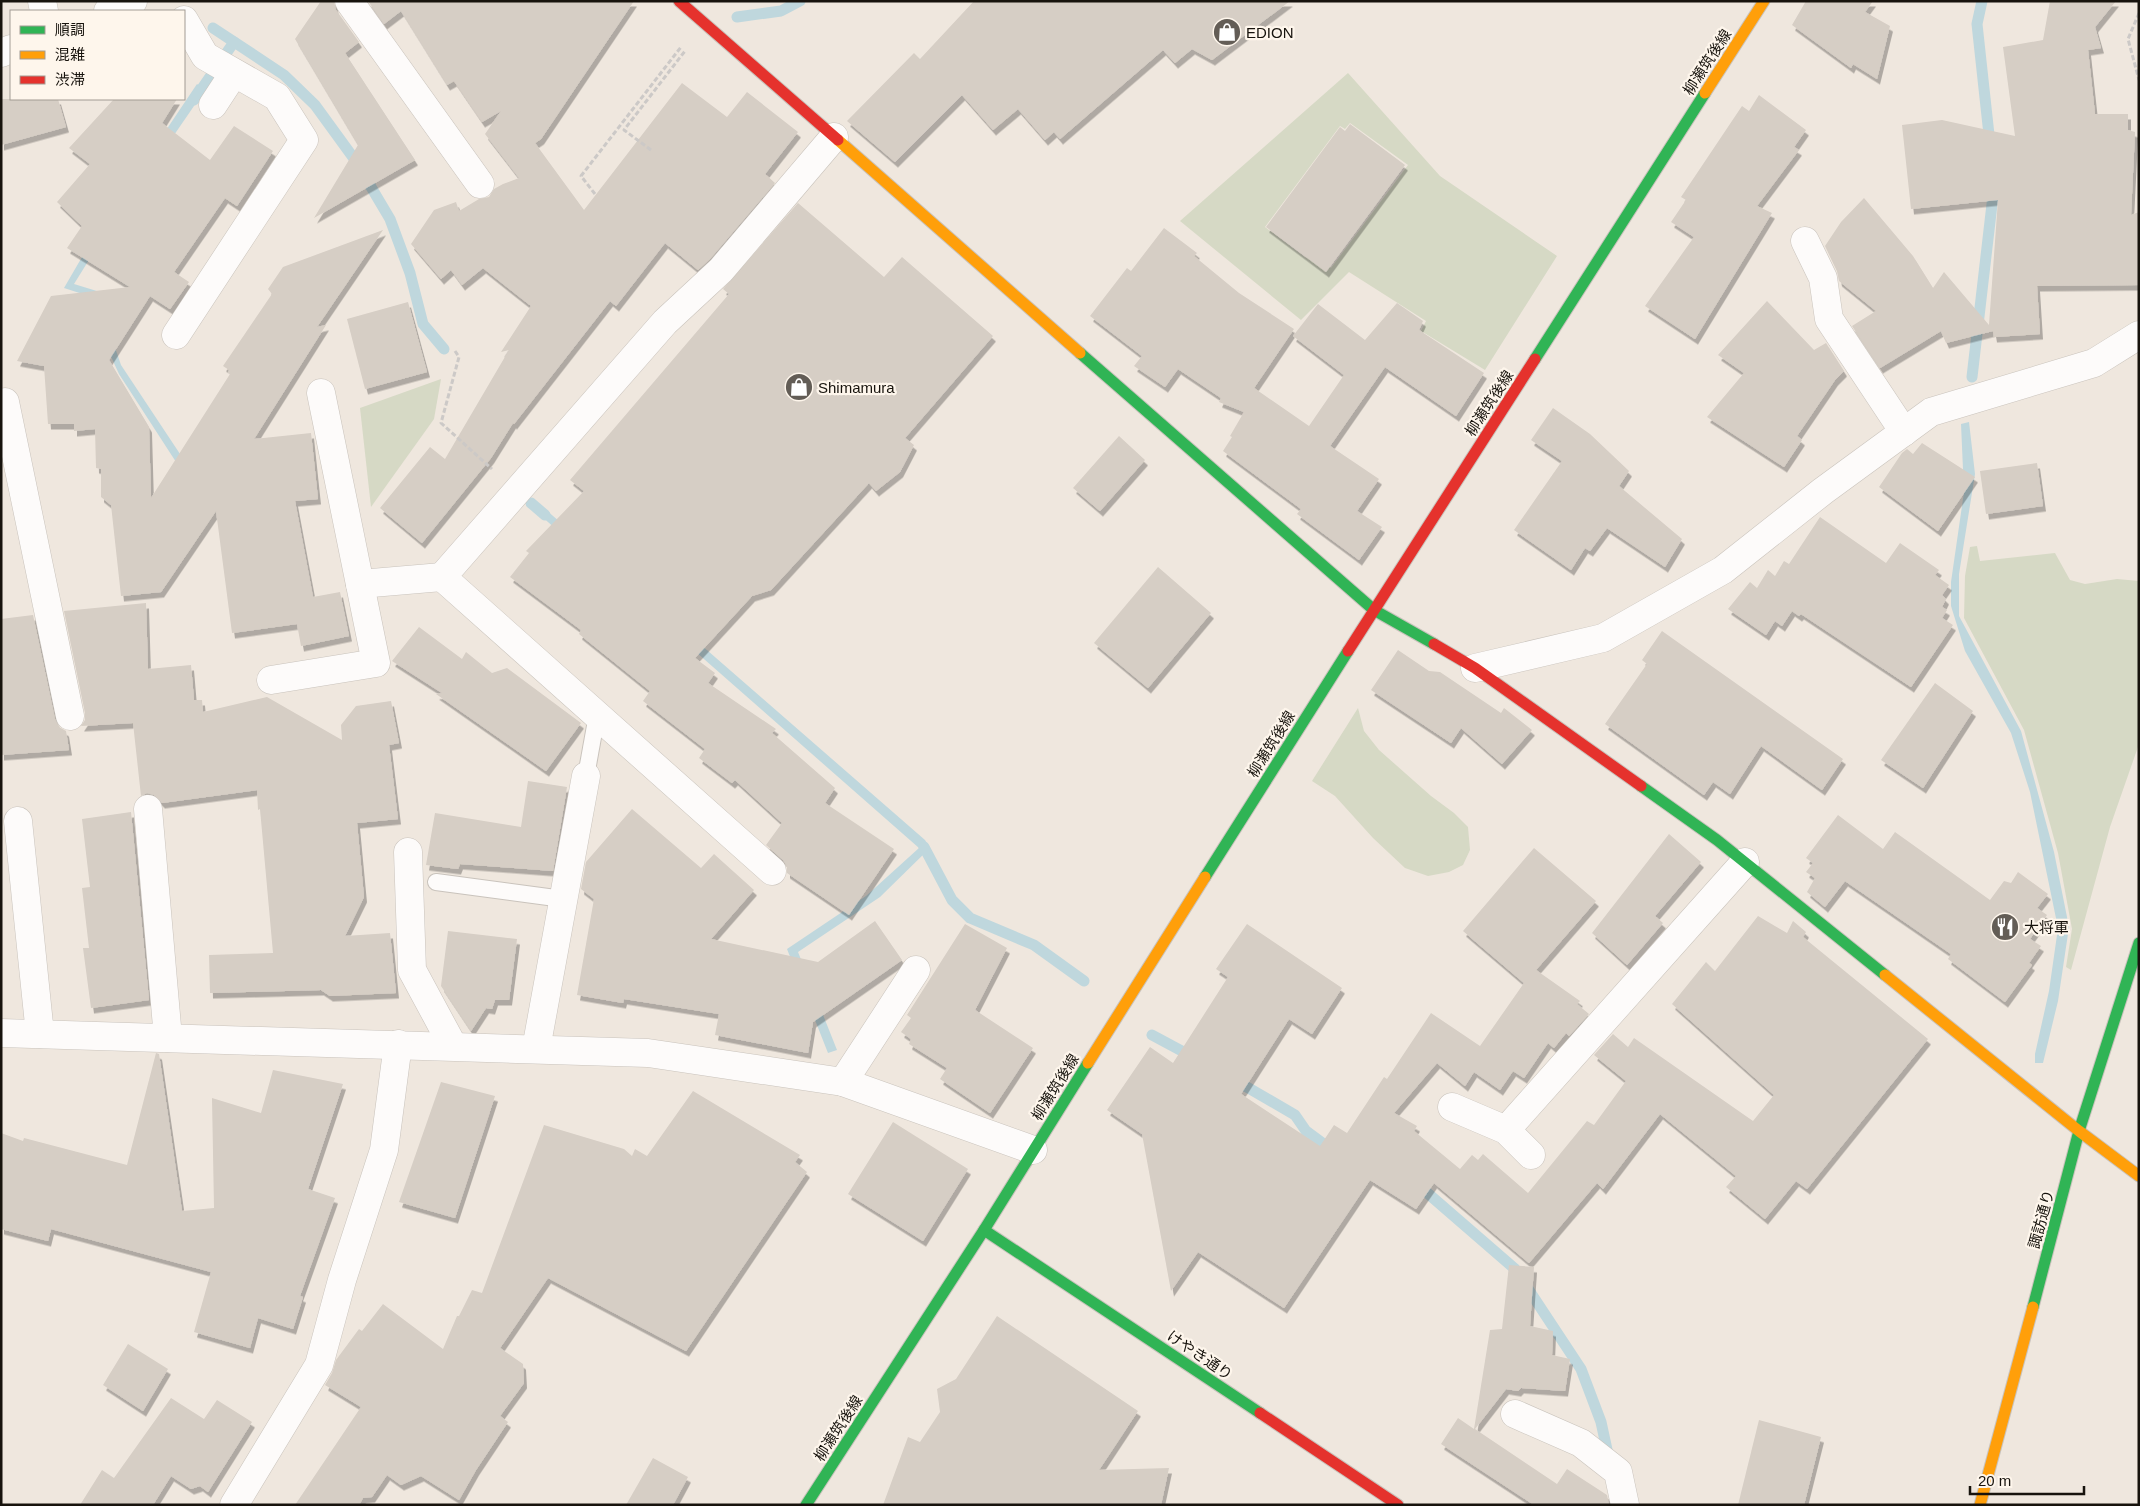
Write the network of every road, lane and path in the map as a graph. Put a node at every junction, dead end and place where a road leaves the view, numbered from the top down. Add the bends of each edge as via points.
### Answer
1 (133, 1) edge
2 (349, 1) edge
3 (679, 1) edge
4 (1764, 1) edge
5 (110, 10) edge
6 (2139, 12) edge
7 (185, 22) edge
8 (684, 43) dead end
9 (689, 46) dead end
10 (234, 73) junction
11 (2139, 80) edge
12 (213, 105) dead end
13 (834, 137) junction
14 (651, 150) dead end
15 (480, 184) dead end
16 (595, 194) dead end
17 (1805, 240) dead end
18 (176, 335) dead end
19 (2139, 335) edge
20 (456, 350) dead end
21 (321, 393) dead end
22 (1, 403) edge
23 (1904, 432) junction
24 (516, 491) junction
25 (442, 577) junction
26 (360, 584) junction
27 (1374, 610) junction
28 (1475, 668) junction
29 (271, 680) dead end
30 (597, 715) junction
31 (70, 716) dead end
32 (586, 776) joint
33 (148, 809) dead end
34 (18, 822) dead end
35 (408, 852) dead end
36 (1745, 862) junction
37 (772, 870) dead end
38 (436, 882) dead end
39 (563, 899) junction
40 (2139, 943) edge
41 (916, 970) dead end
42 (1, 1032) edge
43 (40, 1034) junction
44 (168, 1038) junction
45 (398, 1044) junction
46 (453, 1046) junction
47 (536, 1049) junction
48 (842, 1082) junction
49 (1452, 1107) dead end
50 (1506, 1130) junction
51 (2080, 1131) junction
52 (1033, 1150) junction
53 (1531, 1155) dead end
54 (2139, 1176) edge
55 (984, 1230) junction
56 (1515, 1414) dead end
57 (234, 1505) edge
58 (806, 1505) edge
59 (1398, 1505) edge
60 (1625, 1505) edge
61 (1980, 1505) edge

1 - 5 street
2 - 15 street
3 - 13 street
4 - 27 street, 柳瀬筑後線
6 - 11 path via 2128,39
7 - 10 street via 205,56
8 - 16 path via 581,176
9 - 14 path via 624,130
10 - 12 street
10 - 18 street via 277,97 304,140
13 - 24 street via 721,270 665,322
13 - 27 street
17 - 23 street via 1823,278 1828,319
19 - 23 street via 2094,363 1932,412
20 - 24 path via 459,357 441,423
21 - 26 street
22 - 31 street via 4,402
23 - 28 street via 1723,570 1603,638
24 - 25 street
25 - 26 street
25 - 30 street
26 - 29 street via 376,663
27 - 28 street
27 - 52 street, 柳瀬筑後線
28 - 36 street
30 - 32 lane
30 - 37 street
32 - 39 street
33 - 44 street
34 - 43 street
35 - 46 street via 412,970
36 - 50 street
36 - 51 street
38 - 39 lane
39 - 47 street
40 - 51 street, 諏訪通り
41 - 48 street
42 - 43 street
43 - 44 street
44 - 45 street
45 - 46 street
45 - 57 street via 384,1150 342,1280 319,1365
46 - 47 street
47 - 48 street via 648,1052
48 - 52 street
49 - 50 street
50 - 53 street
51 - 54 street
51 - 61 street, 諏訪通り
52 - 55 street, 柳瀬筑後線
55 - 58 street, 柳瀬筑後線
55 - 59 street, けやき通り
56 - 60 street via 1581,1443 1618,1472

